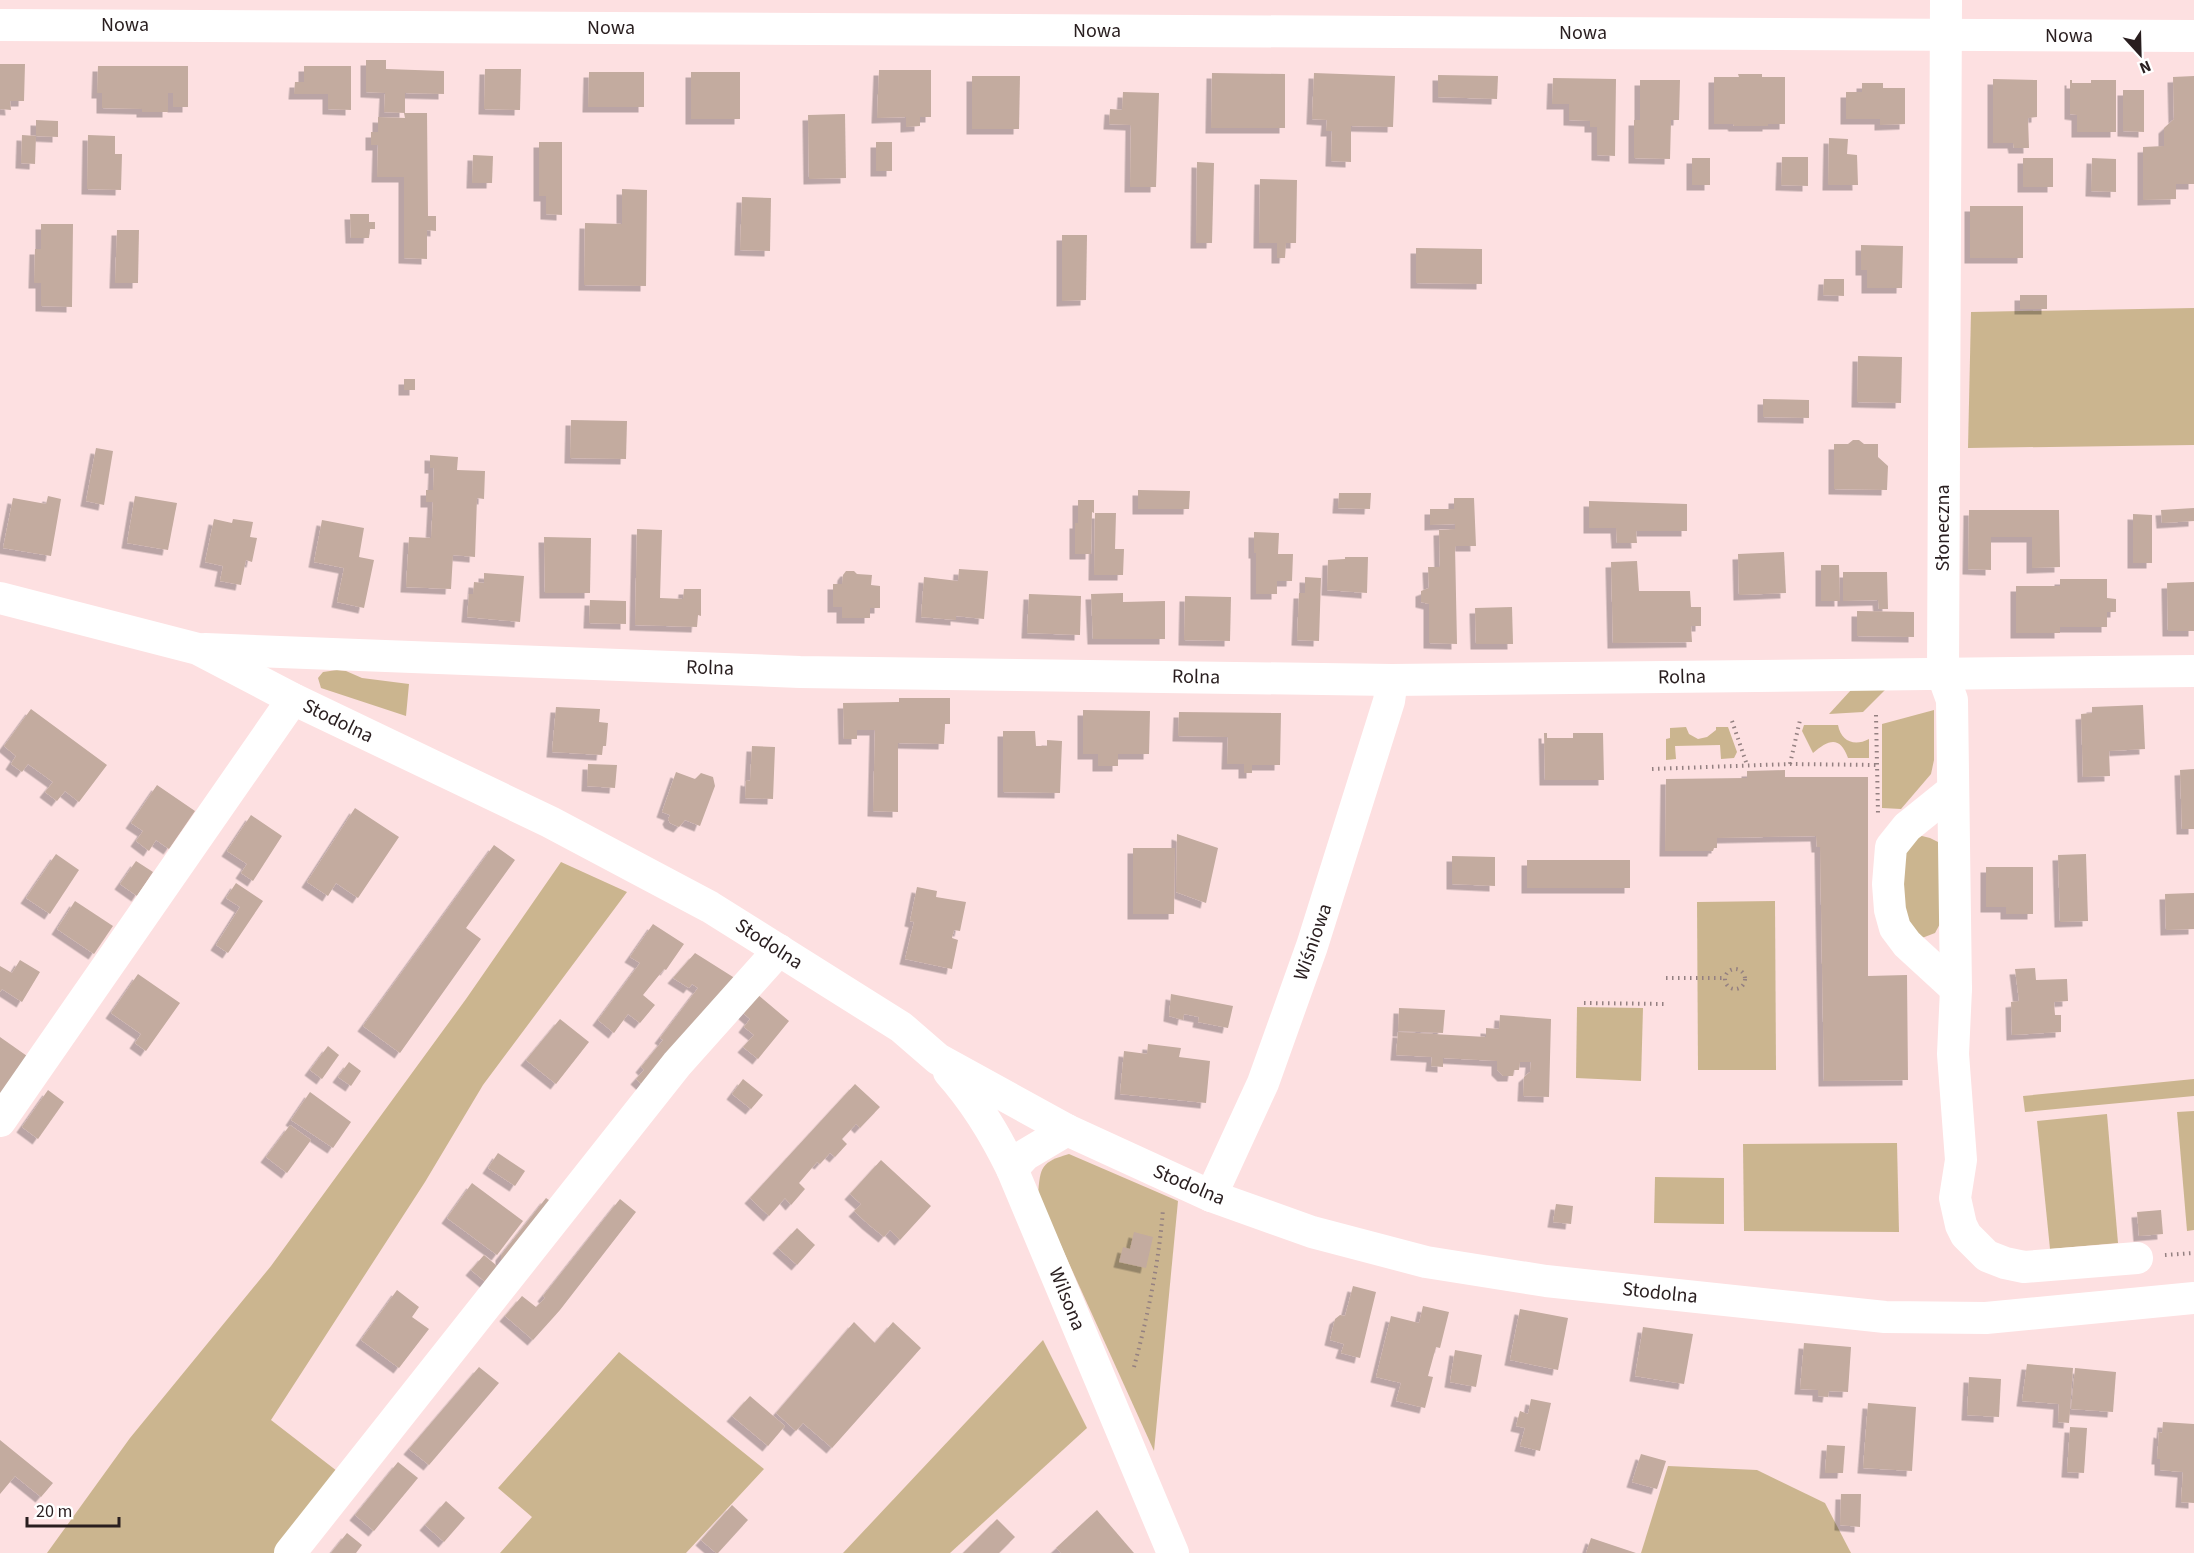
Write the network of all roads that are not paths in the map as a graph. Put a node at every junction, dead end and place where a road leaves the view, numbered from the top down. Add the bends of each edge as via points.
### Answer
1 (1946, 0) edge
2 (0, 25) edge
3 (1946, 35) junction
4 (2194, 36) edge
5 (0, 598) edge
6 (198, 649) junction
7 (2194, 671) edge
8 (1943, 675) junction
9 (1392, 680) junction
10 (293, 699) junction
11 (1953, 790) junction
12 (779, 950) junction
13 (1956, 989) junction
14 (938, 1059) junction
15 (0, 1121) edge
16 (1067, 1130) junction
17 (1012, 1169) junction
18 (1210, 1196) junction
19 (2137, 1258) dead end
20 (2194, 1298) edge
21 (290, 1553) edge
22 (1173, 1553) edge

1 - 3 street, Słoneczna
2 - 3 street, Nowa
3 - 4 street, Nowa
3 - 8 street, Słoneczna
5 - 6 street, Stodolna
6 - 9 street, Rolna via 800,672
6 - 10 street, Stodolna
7 - 8 street, Rolna
8 - 9 street, Rolna
8 - 11 street, Słoneczna via 1952,700
9 - 18 street, Wiśniowa via 1389,701 1312,946 1263,1083
10 - 12 street, Stodolna via 550,822 710,907
10 - 15 street, Stodolna
11 - 13 street, Słoneczna
11 - 13 street via 1907,827 1891,848 1888,884 1895,928
12 - 14 street, Stodolna via 901,1027
12 - 21 street via 677,1064
13 - 19 street, Słoneczna via 1953,1054 1961,1160 1955,1198 1966,1235 1988,1256 2024,1267
14 - 16 street, Stodolna
14 - 17 street, Wilsona via 974,1102
16 - 17 street via 1025,1155
16 - 18 street, Stodolna
17 - 22 street, Wilsona
18 - 20 street, Stodolna via 1312,1232 1426,1262 1546,1281 1873,1316 1986,1318

